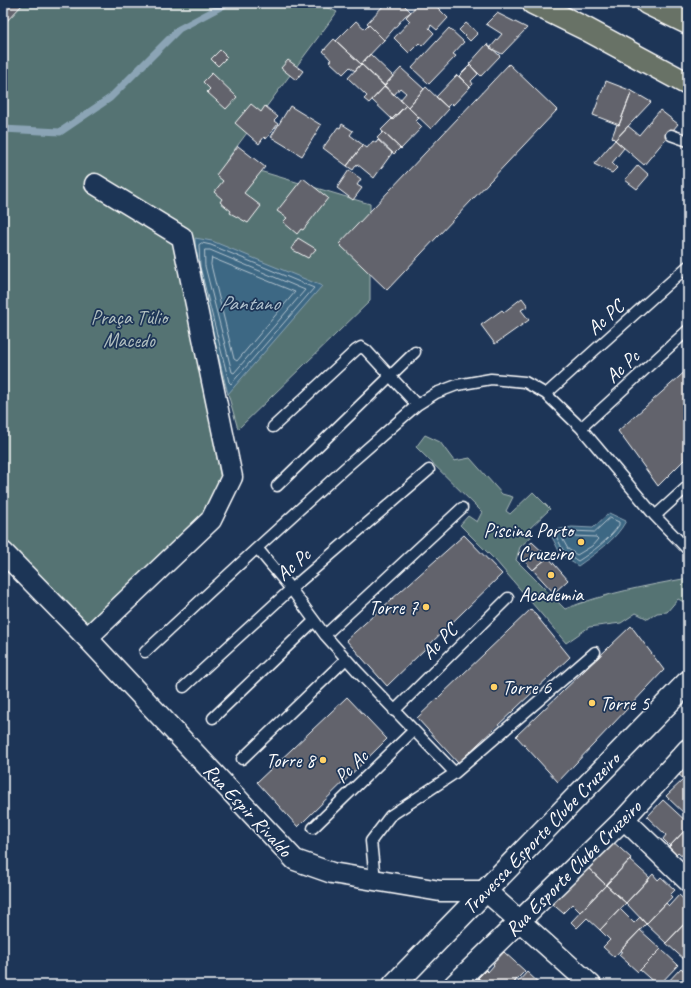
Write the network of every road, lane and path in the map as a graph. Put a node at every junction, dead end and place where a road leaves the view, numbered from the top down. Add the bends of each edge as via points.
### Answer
1 (533, 3) edge
2 (647, 3) edge
3 (688, 23) edge
4 (688, 84) edge
5 (671, 135) dead end
6 (688, 141) edge
7 (95, 184) dead end
8 (688, 266) edge
9 (688, 330) edge
10 (415, 352) dead end
11 (391, 376) junction
12 (546, 394) junction
13 (417, 405) junction
14 (273, 427) dead end
15 (581, 428) junction
16 (429, 470) dead end
17 (277, 486) dead end
18 (688, 486) edge
19 (462, 508) dead end
20 (655, 516) junction
21 (257, 548) junction
22 (688, 550) edge
23 (3, 552) edge
24 (291, 589) junction
25 (508, 598) dead end
26 (314, 621) junction
27 (325, 635) junction
28 (87, 638) junction
29 (145, 652) dead end
30 (595, 652) dead end
31 (346, 659) junction
32 (688, 682) edge
33 (184, 687) dead end
34 (394, 711) junction
35 (213, 718) dead end
36 (414, 730) junction
37 (688, 748) edge
38 (242, 758) dead end
39 (455, 773) junction
40 (624, 819) junction
41 (313, 828) dead end
42 (375, 880) junction
43 (688, 882) edge
44 (486, 891) junction
45 (521, 921) junction
46 (394, 985) edge
47 (454, 985) edge
48 (591, 985) edge

1 - 4 main road
2 - 3 main road
5 - 6 lane
7 - 28 street via 182,237 232,477 211,520
8 - 12 lane, Ac PC
9 - 15 lane, Ac Pc
10 - 11 lane
11 - 13 lane
11 - 14 lane via 361,347
11 - 17 lane
12 - 13 lane, Ac Pc via 525,382 492,379 457,385 436,393
12 - 15 lane, Ac Pc
13 - 21 lane, Ac Pc
15 - 20 lane, Ac Pc
16 - 24 lane, Ac Pc
18 - 20 lane
19 - 27 lane
20 - 22 lane
21 - 24 lane
21 - 29 lane, Ac Pc
23 - 28 street, Rua Espir Rivaldo
24 - 26 lane
24 - 33 lane, Ac Pc
25 - 34 lane, Ac PC
26 - 27 lane
26 - 35 lane
27 - 31 lane
28 - 42 street, Rua Espir Rivaldo via 294,860 332,873
30 - 39 lane
31 - 34 lane
31 - 38 lane
32 - 44 street, Travessa Esporte Clube Cruzeiro
34 - 36 lane
36 - 39 lane
36 - 41 lane, Pc Ac
37 - 40 street, Rua Esporte Clube Cruzeiro
39 - 42 lane via 390,816 371,842
40 - 43 street
40 - 45 street, Rua Esporte Clube Cruzeiro
42 - 44 street, Rua Espir Rivaldo via 440,891
44 - 45 street
44 - 46 street, Travessa Esporte Clube Cruzeiro
45 - 47 street, Rua Esporte Clube Cruzeiro
45 - 48 street

